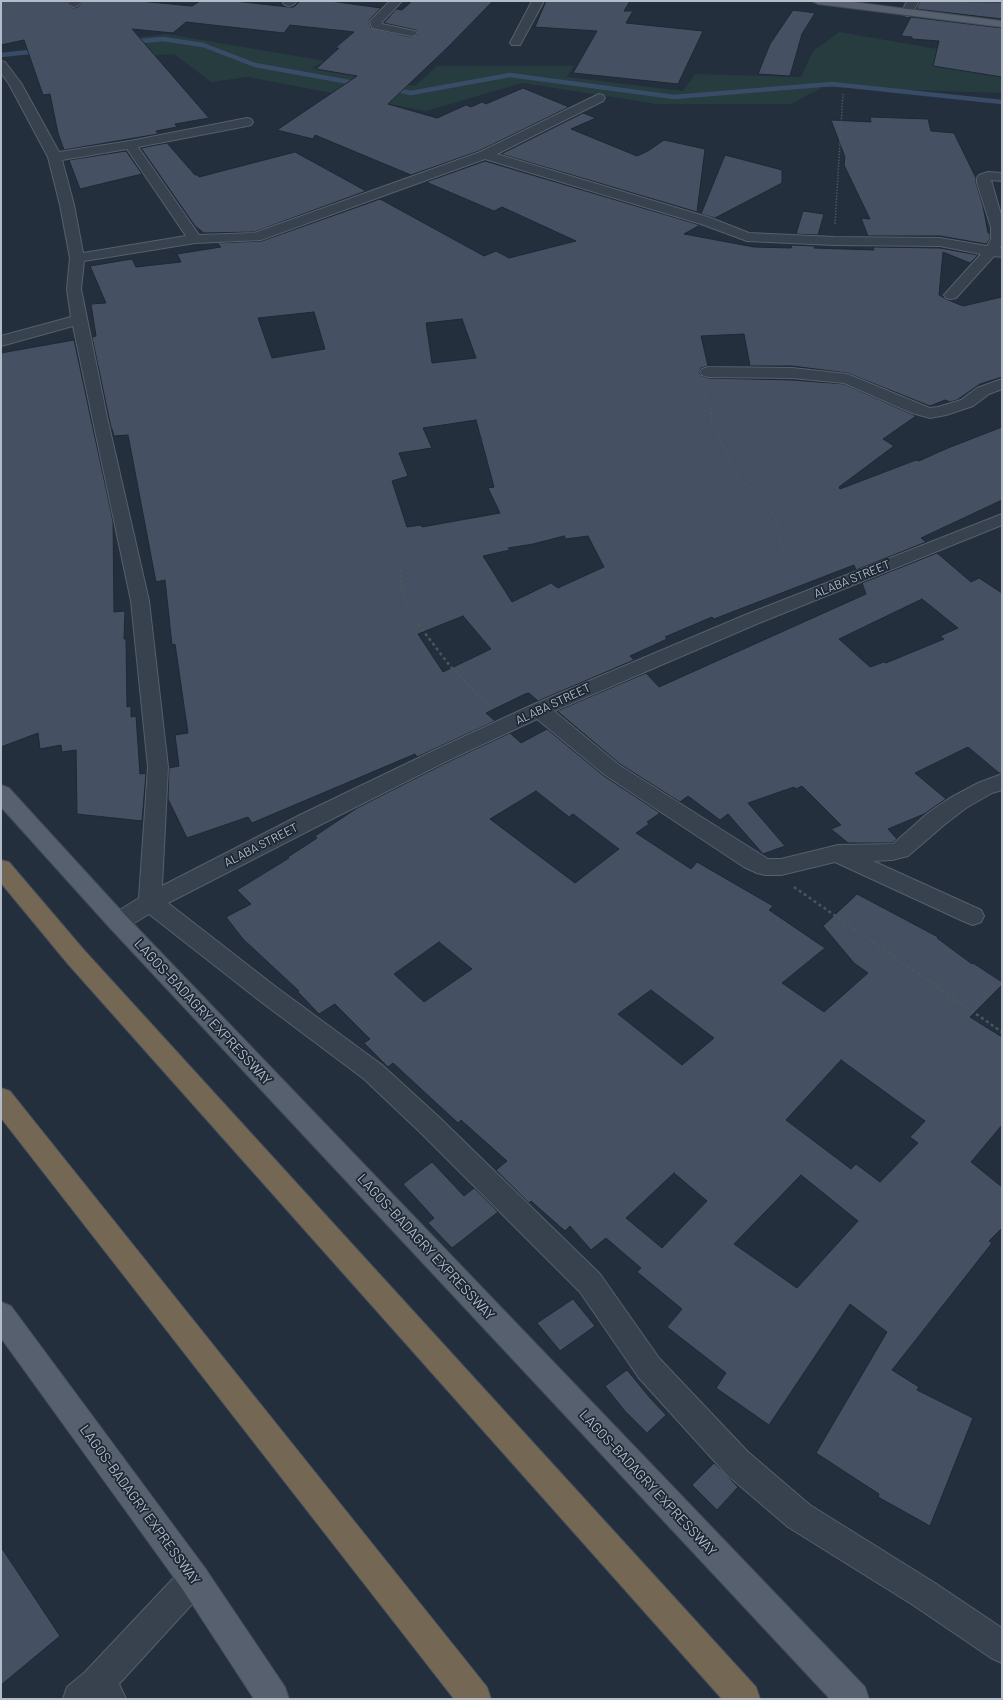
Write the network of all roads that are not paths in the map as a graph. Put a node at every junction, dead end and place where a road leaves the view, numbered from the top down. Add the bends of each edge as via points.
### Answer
1 (396, 1) edge
2 (538, 1) edge
3 (818, 1) edge
4 (913, 1) edge
5 (837, 3) edge
6 (907, 13) junction
7 (1002, 24) edge
8 (411, 33) dead end
9 (516, 43) dead end
10 (1, 65) edge
11 (600, 98) dead end
12 (247, 122) dead end
13 (130, 145) junction
14 (485, 155) junction
15 (55, 157) junction
16 (1002, 177) edge
17 (195, 239) junction
18 (996, 252) edge
19 (77, 258) junction
20 (951, 295) dead end
21 (79, 320) junction
22 (1, 341) edge
23 (708, 372) road end
24 (1002, 384) edge
25 (1002, 519) edge
26 (539, 710) junction
27 (1002, 782) edge
28 (1, 793) edge
29 (838, 853) junction
30 (1, 868) edge
31 (150, 902) junction
32 (973, 916) dead end
33 (118, 922) junction
34 (1, 1099) edge
35 (1, 1314) edge
36 (194, 1579) junction
37 (1002, 1647) edge
38 (95, 1694) edge
39 (274, 1699) edge
40 (475, 1699) edge
41 (744, 1699) edge
42 (852, 1699) edge

1 - 8 street via 376,21 376,26
2 - 9 street
3 - 5 main road
4 - 6 street
5 - 6 main road
6 - 7 main road
10 - 15 street via 15,83
11 - 14 street
12 - 13 street
13 - 15 street
13 - 17 street
14 - 17 street via 256,237
14 - 18 street via 706,221 747,237 940,242
15 - 19 street
16 - 18 street via 984,178 998,227
17 - 19 street
18 - 20 street
19 - 21 street via 74,289
21 - 22 street
21 - 31 street via 140,601 158,767
23 - 24 street via 792,372 847,380 930,413 967,403 983,391
25 - 26 street, ALABA STREET via 826,589
26 - 29 street via 612,770 752,861 765,867 781,867
26 - 31 street, ALABA STREET via 308,821
27 - 29 street via 958,803 900,850
28 - 33 main road, LAGOS-BADAGRY EXPRESSWAY
29 - 32 street
30 - 41 highway via 76,956
31 - 33 street, ALABA STREET
31 - 37 street via 373,1072 432,1126 590,1283 650,1368 737,1463 800,1516 924,1594
33 - 42 main road, LAGOS-BADAGRY EXPRESSWAY
34 - 40 highway
35 - 36 main road, LAGOS-BADAGRY EXPRESSWAY
36 - 38 street
36 - 39 main road, LAGOS-BADAGRY EXPRESSWAY

